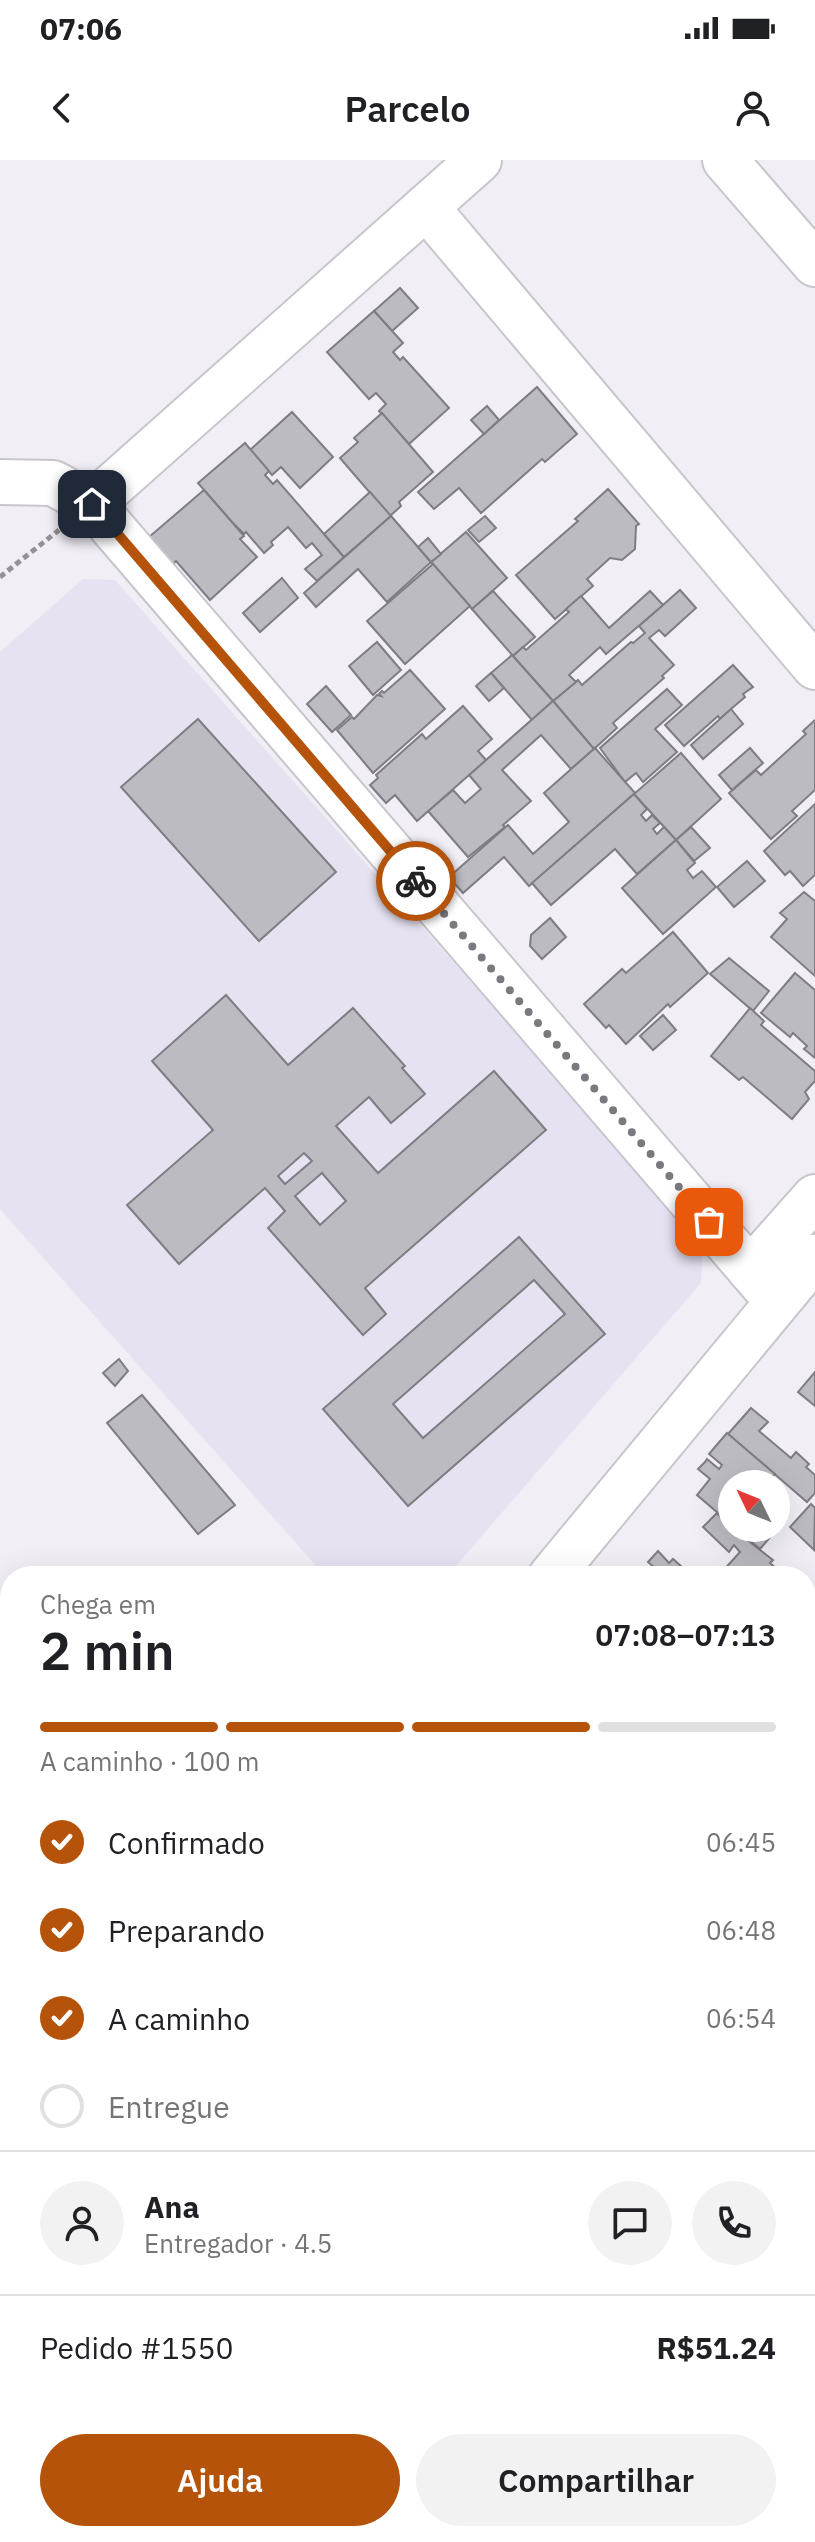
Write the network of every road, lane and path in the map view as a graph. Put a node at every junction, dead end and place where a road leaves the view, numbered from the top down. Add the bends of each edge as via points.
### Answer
1 (479, 160) edge
2 (725, 160) edge
3 (426, 207) junction
4 (815, 264) edge
5 (0, 482) edge
6 (92, 504) junction
7 (0, 577) edge
8 (815, 667) edge
9 (815, 1197) edge
10 (815, 1257) edge
11 (764, 1286) junction
12 (558, 1566) edge

1 - 3 street
2 - 4 street
3 - 6 street
3 - 8 street
5 - 6 street via 53,483
6 - 7 path
6 - 11 street
9 - 11 street
10 - 11 street
11 - 12 street

